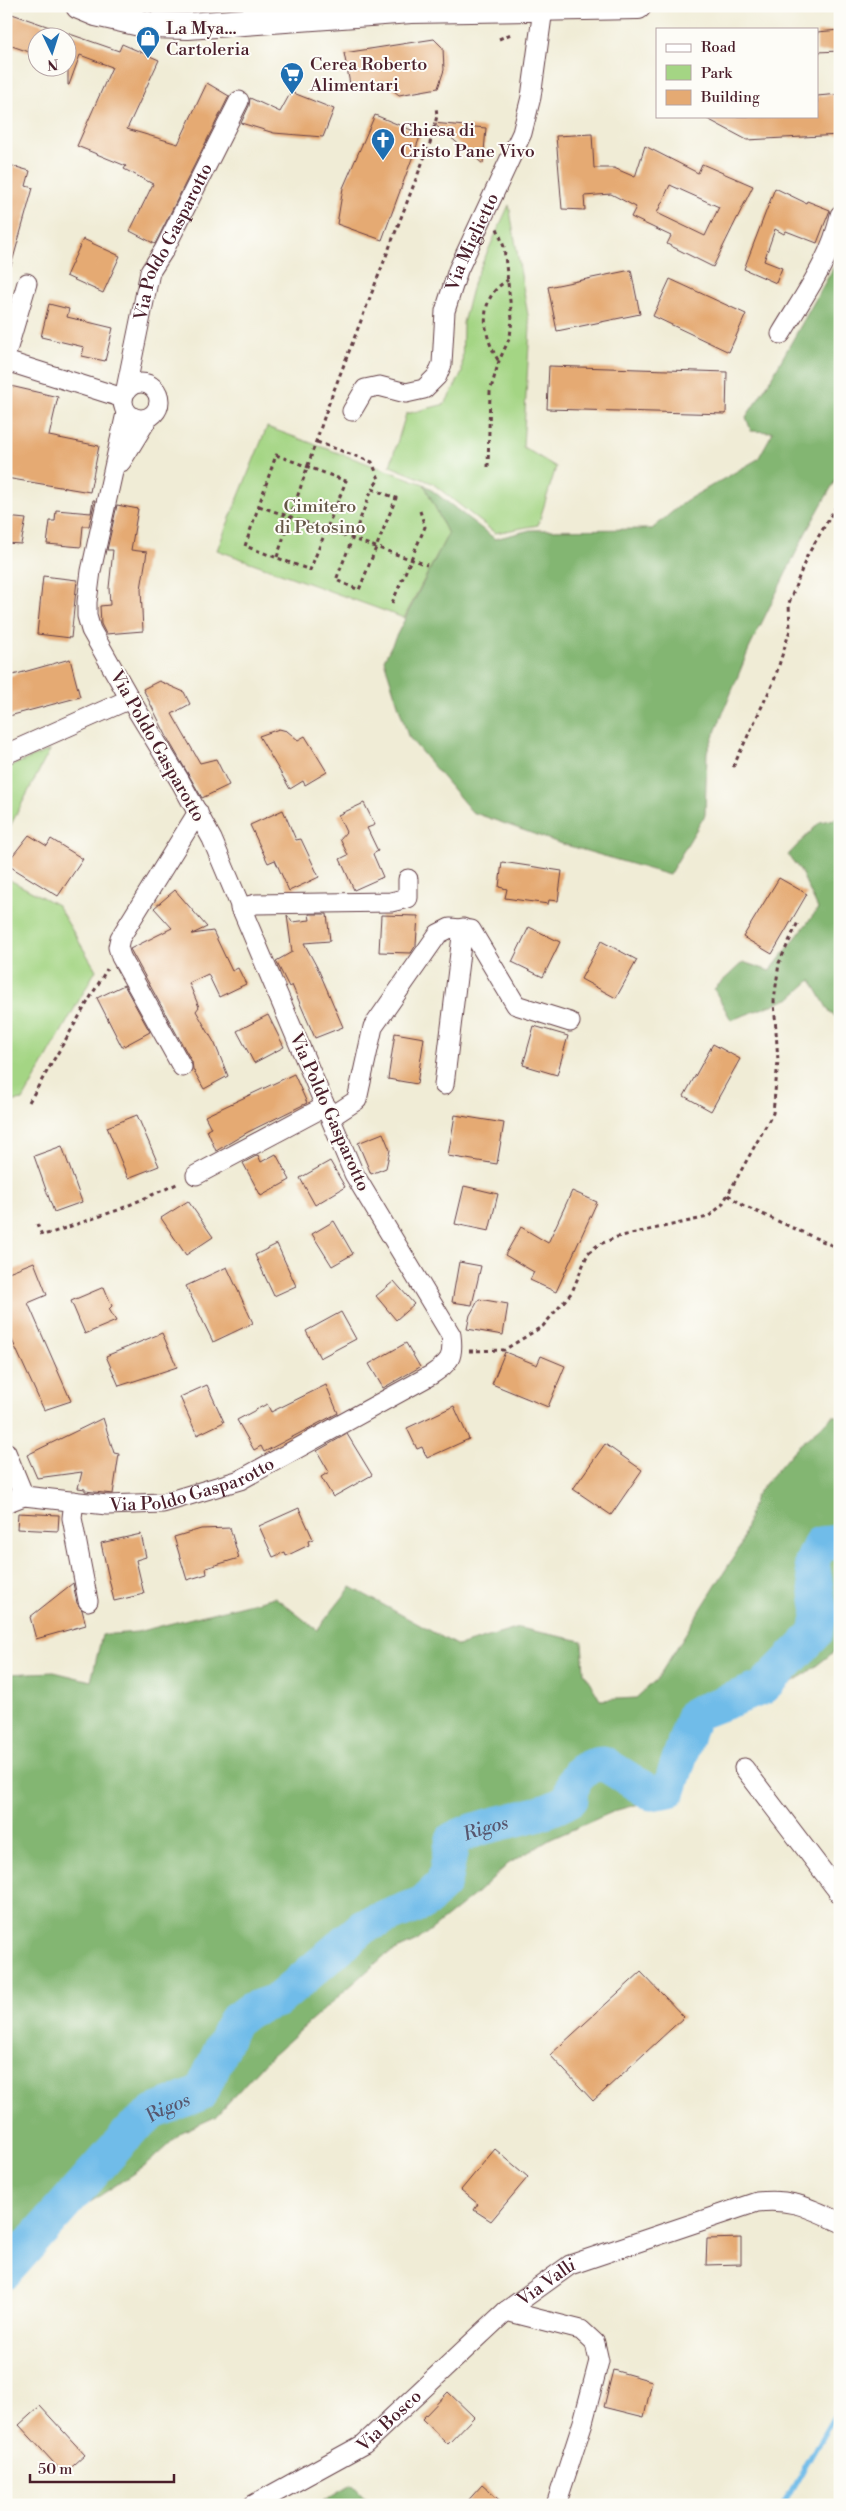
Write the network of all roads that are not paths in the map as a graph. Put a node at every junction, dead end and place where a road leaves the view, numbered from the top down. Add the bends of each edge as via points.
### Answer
1 (79, 6) edge
2 (638, 6) edge
3 (517, 7) edge
4 (543, 9) junction
5 (239, 101) dead end
6 (840, 215) edge
7 (28, 283) dead end
8 (780, 334) dead end
9 (6, 354) edge
10 (6, 361) edge
11 (125, 400) junction
12 (352, 411) dead end
13 (148, 418) junction
14 (115, 471) junction
15 (130, 699) junction
16 (6, 754) edge
17 (198, 812) junction
18 (408, 879) dead end
19 (240, 908) junction
20 (464, 928) junction
21 (570, 1022) dead end
22 (182, 1067) dead end
23 (444, 1085) dead end
24 (328, 1111) junction
25 (196, 1175) road end
26 (6, 1452) edge
27 (15, 1500) edge
28 (74, 1501) junction
29 (88, 1601) dead end
30 (744, 1768) dead end
31 (840, 1894) edge
32 (840, 2222) edge
33 (506, 2311) junction
34 (253, 2505) edge
35 (556, 2505) edge

1 - 3 street via 149,25 188,26 411,10
2 - 4 street
3 - 4 street
4 - 12 street, Via Miglietto via 531,97 522,132 458,270 445,311 442,364 437,376 424,389 406,393 379,386 365,388
5 - 11 street, Via Poldo Gasparotto via 150,272
6 - 8 street via 837,231 822,264
7 - 9 street
10 - 11 street
11 - 13 street via 136,419
11 - 13 street via 143,383 154,388 159,404
11 - 14 street, Via Poldo Gasparotto
13 - 14 street, Via Poldo Gasparotto
14 - 15 street, Via Poldo Gasparotto via 91,571 87,616 91,630
15 - 16 street
15 - 17 street, Via Poldo Gasparotto
17 - 19 street, Via Poldo Gasparotto
17 - 22 street via 120,938 118,947
18 - 19 street via 408,898 391,902 256,904
19 - 24 street, Via Poldo Gasparotto
20 - 21 street via 477,937 516,1006
20 - 23 street
20 - 24 street via 450,928 438,934 372,1027 357,1100
24 - 25 street
24 - 28 street, Via Poldo Gasparotto via 354,1174 451,1334 453,1351 446,1364 240,1480 163,1502 107,1505
26 - 27 street
27 - 28 street, Via Poldo Gasparotto
28 - 29 street via 72,1518
30 - 31 street
32 - 33 street, Via Valli via 798,2203 778,2200 757,2202 570,2265
33 - 34 street, Via Bosco via 364,2444
33 - 35 street, Via Valli via 581,2330 594,2343 599,2361

